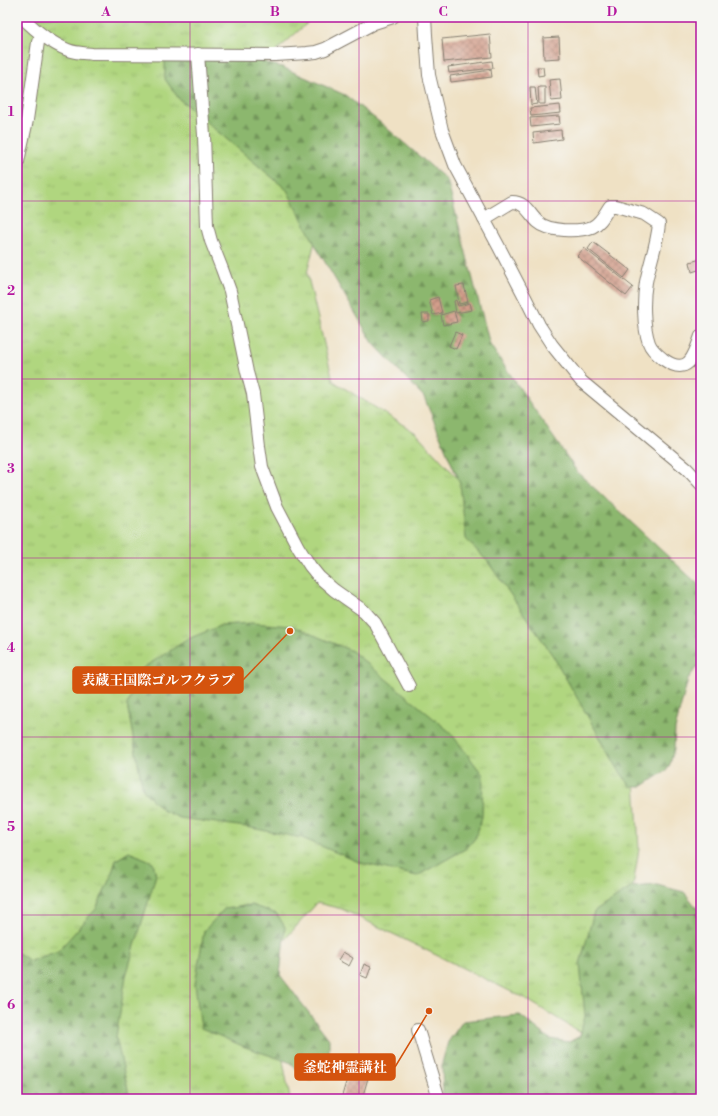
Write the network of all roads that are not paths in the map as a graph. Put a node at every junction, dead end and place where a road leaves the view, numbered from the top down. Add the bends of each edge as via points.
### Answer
1 (22, 17) edge
2 (393, 17) edge
3 (425, 17) edge
4 (42, 35) junction
5 (198, 54) junction
6 (17, 166) edge
7 (484, 219) junction
8 (701, 336) edge
9 (698, 358) edge
10 (701, 484) edge
11 (409, 686) dead end
12 (418, 1030) dead end
13 (439, 1099) edge

1 - 4 street
2 - 5 street via 374,23 316,52 275,55
3 - 7 street via 429,75 442,130 455,165
4 - 5 street via 68,50 92,54
4 - 6 street via 38,42 27,120
5 - 11 street via 207,226 230,291 253,394 262,467 277,507 310,566 319,577 364,611 375,623
7 - 9 street via 512,202 521,203 538,222 555,229 569,230 592,226 601,220 610,206 644,214 659,224 644,295 649,344 659,356 680,367
7 - 10 street via 538,325 566,363 581,381
8 - 9 street
12 - 13 street

